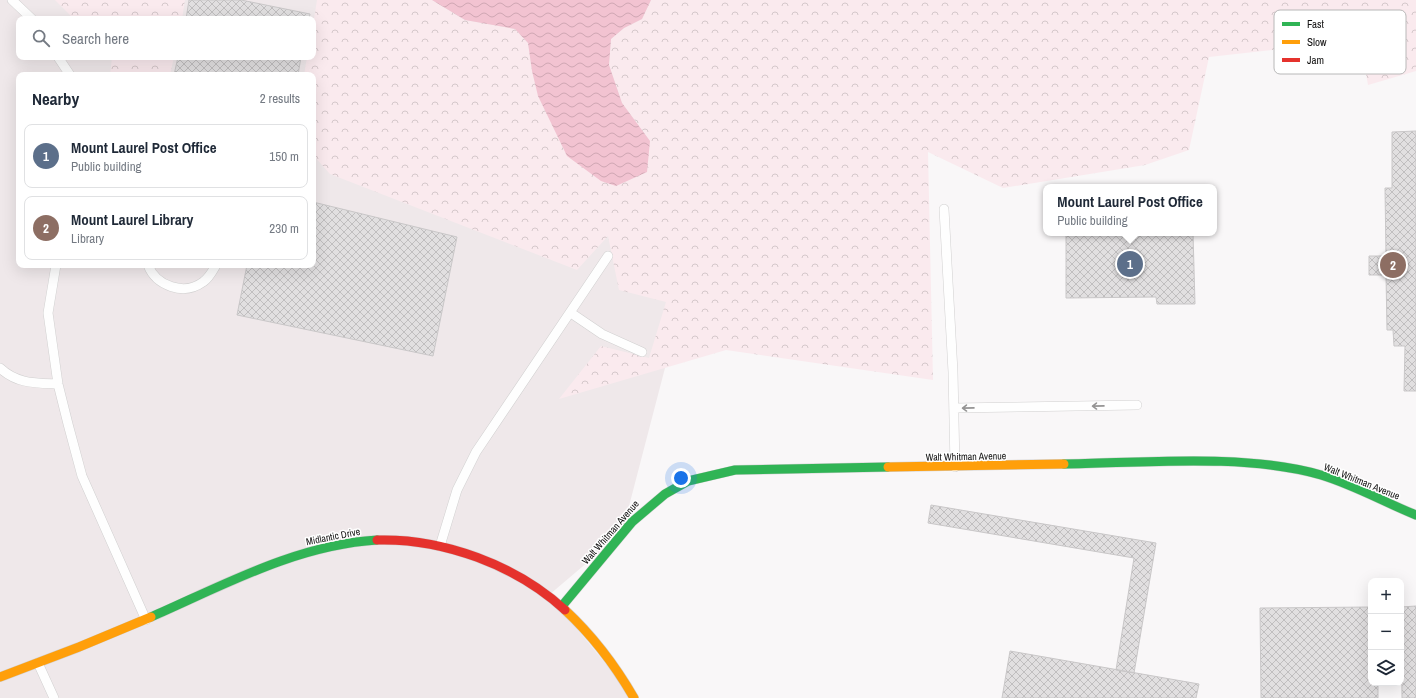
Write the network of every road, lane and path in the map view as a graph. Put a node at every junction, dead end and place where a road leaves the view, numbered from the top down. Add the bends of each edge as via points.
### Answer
1 (12, 0) edge
2 (29, 16) edge
3 (60, 60) edge
4 (68, 72) edge
5 (944, 209) dead end
6 (608, 256) dead end
7 (56, 268) edge
8 (150, 268) edge
9 (214, 268) edge
10 (571, 313) junction
11 (642, 352) dead end
12 (0, 368) edge
13 (58, 384) junction
14 (1137, 405) dead end
15 (954, 408) junction
16 (955, 467) junction
17 (1416, 516) edge
18 (440, 546) junction
19 (562, 606) junction
20 (146, 620) junction
21 (38, 663) junction
22 (0, 677) edge
23 (54, 698) edge
24 (634, 698) edge

1 - 2 lane
3 - 4 lane
5 - 15 lane
6 - 10 lane
7 - 13 lane via 48,313
8 - 9 lane via 158,279 168,286 179,289 191,288 202,283
10 - 11 lane via 602,334
10 - 18 lane via 476,452 457,490
12 - 13 lane via 19,380
13 - 20 lane via 82,476
14 -> 15 lane
15 - 16 lane
16 - 17 street, Walt Whitman Avenue via 1210,462 1268,466 1334,479
16 - 19 street, Walt Whitman Avenue via 767,468 735,470 700,477 658,497 641,512
18 - 19 street, Midlantic Drive via 483,560 519,576
18 - 20 street, Midlantic Drive via 412,542 363,541 308,551 267,566
19 - 24 street, Midlantic Drive via 611,660
20 - 21 street, Midlantic Drive
21 - 22 street, Midlantic Drive
21 - 23 lane

